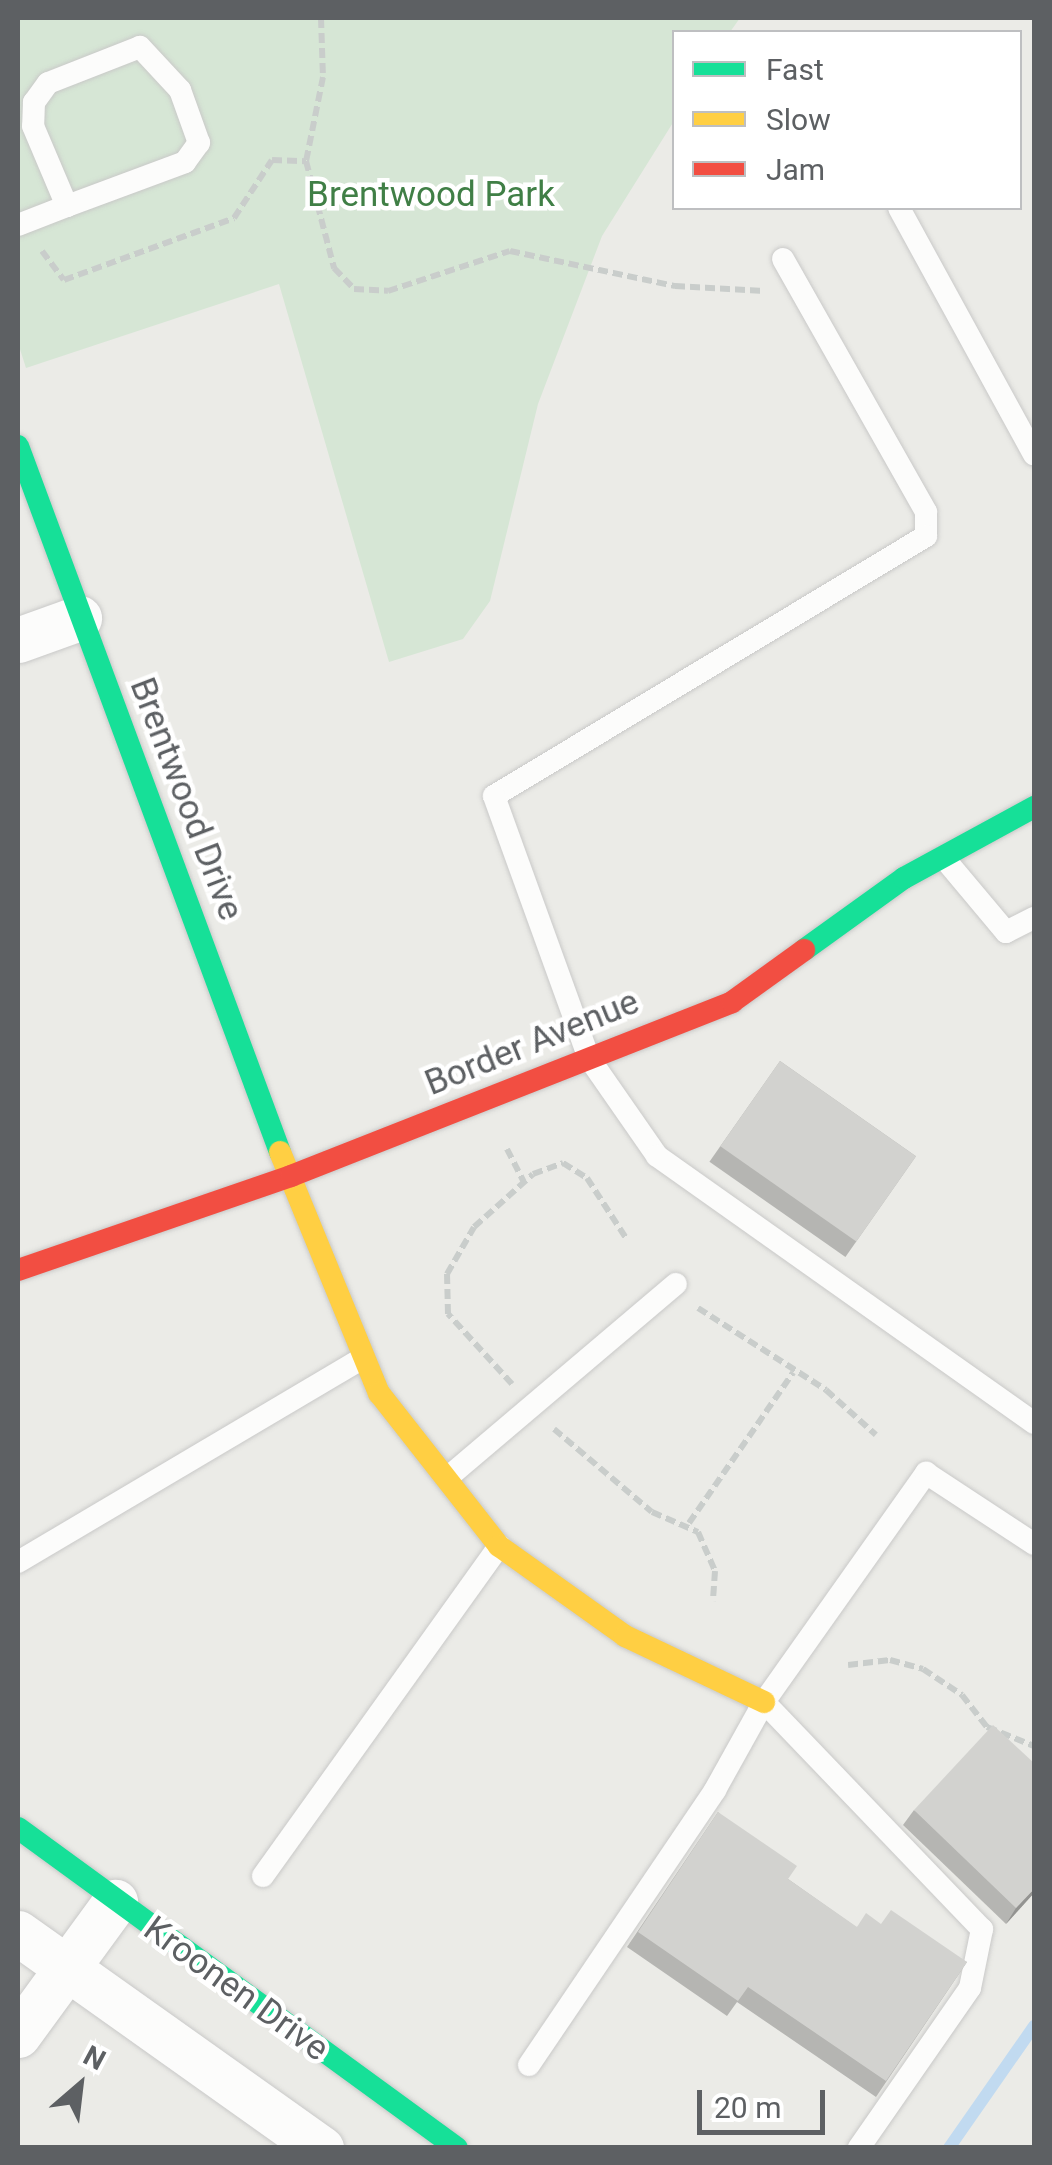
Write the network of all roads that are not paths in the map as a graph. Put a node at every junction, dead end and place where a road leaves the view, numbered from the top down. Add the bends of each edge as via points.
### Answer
1 (68, 206) junction
2 (901, 210) edge
3 (18, 225) edge
4 (783, 259) dead end
5 (18, 446) edge
6 (1034, 455) edge
7 (79, 618) junction
8 (18, 640) edge
9 (1034, 807) edge
10 (943, 857) junction
11 (1034, 918) edge
12 (589, 1058) junction
13 (291, 1176) junction
14 (18, 1270) edge
15 (676, 1284) dead end
16 (362, 1358) junction
17 (1034, 1422) edge
18 (444, 1480) junction
19 (1034, 1544) edge
20 (499, 1546) junction
21 (18, 1562) edge
22 (764, 1702) junction
23 (18, 1828) edge
24 (263, 1876) dead end
25 (115, 1902) junction
26 (18, 1933) edge
27 (65, 1969) junction
28 (18, 2034) edge
29 (529, 2065) dead end
30 (320, 2148) edge
31 (457, 2148) edge
32 (859, 2148) edge

1 - 1 lane via 185,162 199,143 180,90 140,47 48,83 34,102 32,126
1 - 3 lane
2 - 6 lane
4 - 12 lane via 926,512 926,536 494,796
5 - 7 street, Brentwood Drive
7 - 8 street
7 - 13 street, Brentwood Drive
9 - 10 street, Border Avenue
10 - 11 lane via 1006,932
10 - 12 street, Border Avenue via 732,1002
12 - 13 street, Border Avenue
12 - 17 lane via 678,1174
13 - 14 street, Border Avenue
13 - 16 street, Brentwood Drive
15 - 18 lane
16 - 18 street, Brentwood Drive
16 - 21 lane
18 - 20 street, Brentwood Drive
19 - 22 lane via 926,1473
20 - 22 street, Brentwood Drive via 625,1636
20 - 24 lane
22 - 29 lane via 716,1790
22 - 32 lane via 982,1929 970,1988
23 - 25 street, Kroonen Drive
25 - 27 street
25 - 31 street, Kroonen Drive
26 - 27 street
27 - 28 street
27 - 30 street

